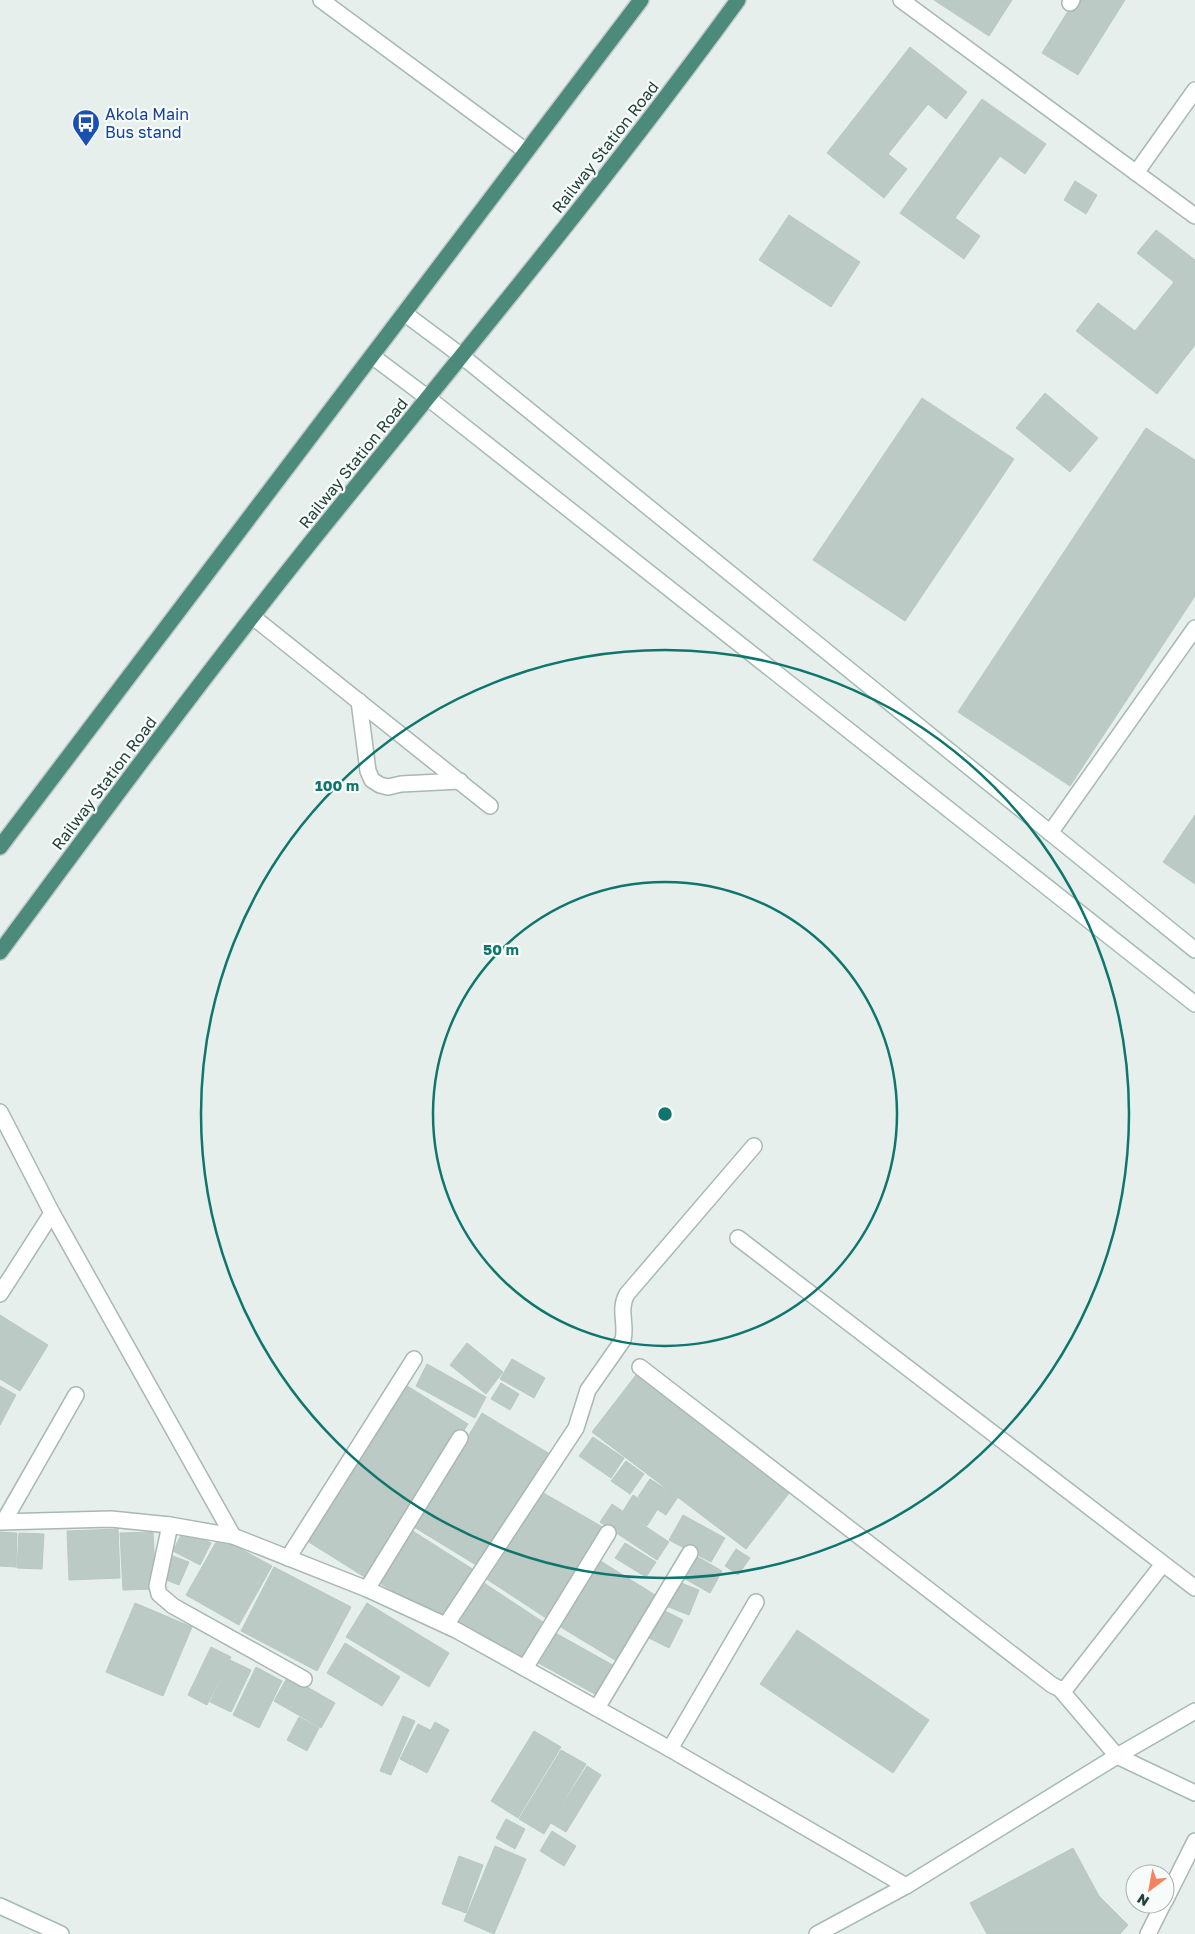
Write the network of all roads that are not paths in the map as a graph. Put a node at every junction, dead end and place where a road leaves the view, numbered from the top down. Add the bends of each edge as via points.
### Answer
1 (321, 0) edge
2 (641, 0) edge
3 (738, 0) edge
4 (901, 0) edge
5 (1195, 90) edge
6 (526, 151) junction
7 (1136, 173) junction
8 (1195, 216) edge
9 (404, 313) junction
10 (372, 356) junction
11 (462, 357) junction
12 (428, 398) junction
13 (253, 617) junction
14 (1195, 628) edge
15 (359, 701) junction
16 (460, 781) junction
17 (490, 806) dead end
18 (1050, 833) junction
19 (0, 847) edge
20 (1195, 950) edge
21 (0, 952) edge
22 (1195, 1004) edge
23 (0, 1112) edge
24 (754, 1146) dead end
25 (52, 1212) junction
26 (738, 1238) dead end
27 (0, 1294) edge
28 (414, 1359) dead end
29 (640, 1367) dead end
30 (76, 1395) dead end
31 (460, 1438) dead end
32 (2, 1522) edge
33 (170, 1525) junction
34 (608, 1532) dead end
35 (233, 1536) junction
36 (690, 1552) dead end
37 (288, 1558) junction
38 (1163, 1564) junction
39 (1195, 1588) edge
40 (367, 1590) junction
41 (756, 1602) dead end
42 (446, 1626) junction
43 (525, 1668) junction
44 (304, 1679) dead end
45 (1060, 1689) junction
46 (597, 1708) junction
47 (1195, 1711) edge
48 (670, 1749) junction
49 (1117, 1756) junction
50 (1195, 1792) edge
51 (1195, 1841) edge
52 (1175, 1880) edge
53 (906, 1886) junction
54 (0, 1906) edge
55 (1158, 1914) edge
56 (61, 1934) edge
57 (816, 1934) edge
58 (1148, 1934) edge

1 - 6 main road
2 - 6 highway
3 - 11 highway, Railway Station Road via 682,77
4 - 7 main road
5 - 7 main road
6 - 9 highway
7 - 8 main road
9 - 10 highway
9 - 11 main road
10 - 12 main road
10 - 19 highway
11 - 12 highway, Railway Station Road
11 - 18 main road
12 - 13 highway, Railway Station Road
12 - 22 main road
13 - 15 main road
13 - 21 highway, Railway Station Road
14 - 18 main road
15 - 16 main road
15 - 16 main road via 372,780 388,786
16 - 17 main road
18 - 20 main road
23 - 25 main road
24 - 42 main road via 623,1300 623,1340 588,1390 576,1428
25 - 27 main road
25 - 35 main road
26 - 38 main road
28 - 37 main road
29 - 45 main road
30 - 32 main road
31 - 40 main road
32 - 33 main road via 111,1519
33 - 35 main road
33 - 44 main road via 157,1586 159,1594 174,1606
34 - 43 main road
35 - 37 main road
36 - 46 main road
37 - 40 main road
38 - 39 main road
38 - 45 main road via 1066,1688
40 - 42 main road
41 - 48 main road
42 - 43 main road
43 - 46 main road
45 - 49 main road
46 - 48 main road
47 - 49 main road
48 - 53 main road
49 - 50 main road
49 - 53 main road
51 - 52 main road
53 - 57 main road
54 - 56 main road
55 - 58 main road

